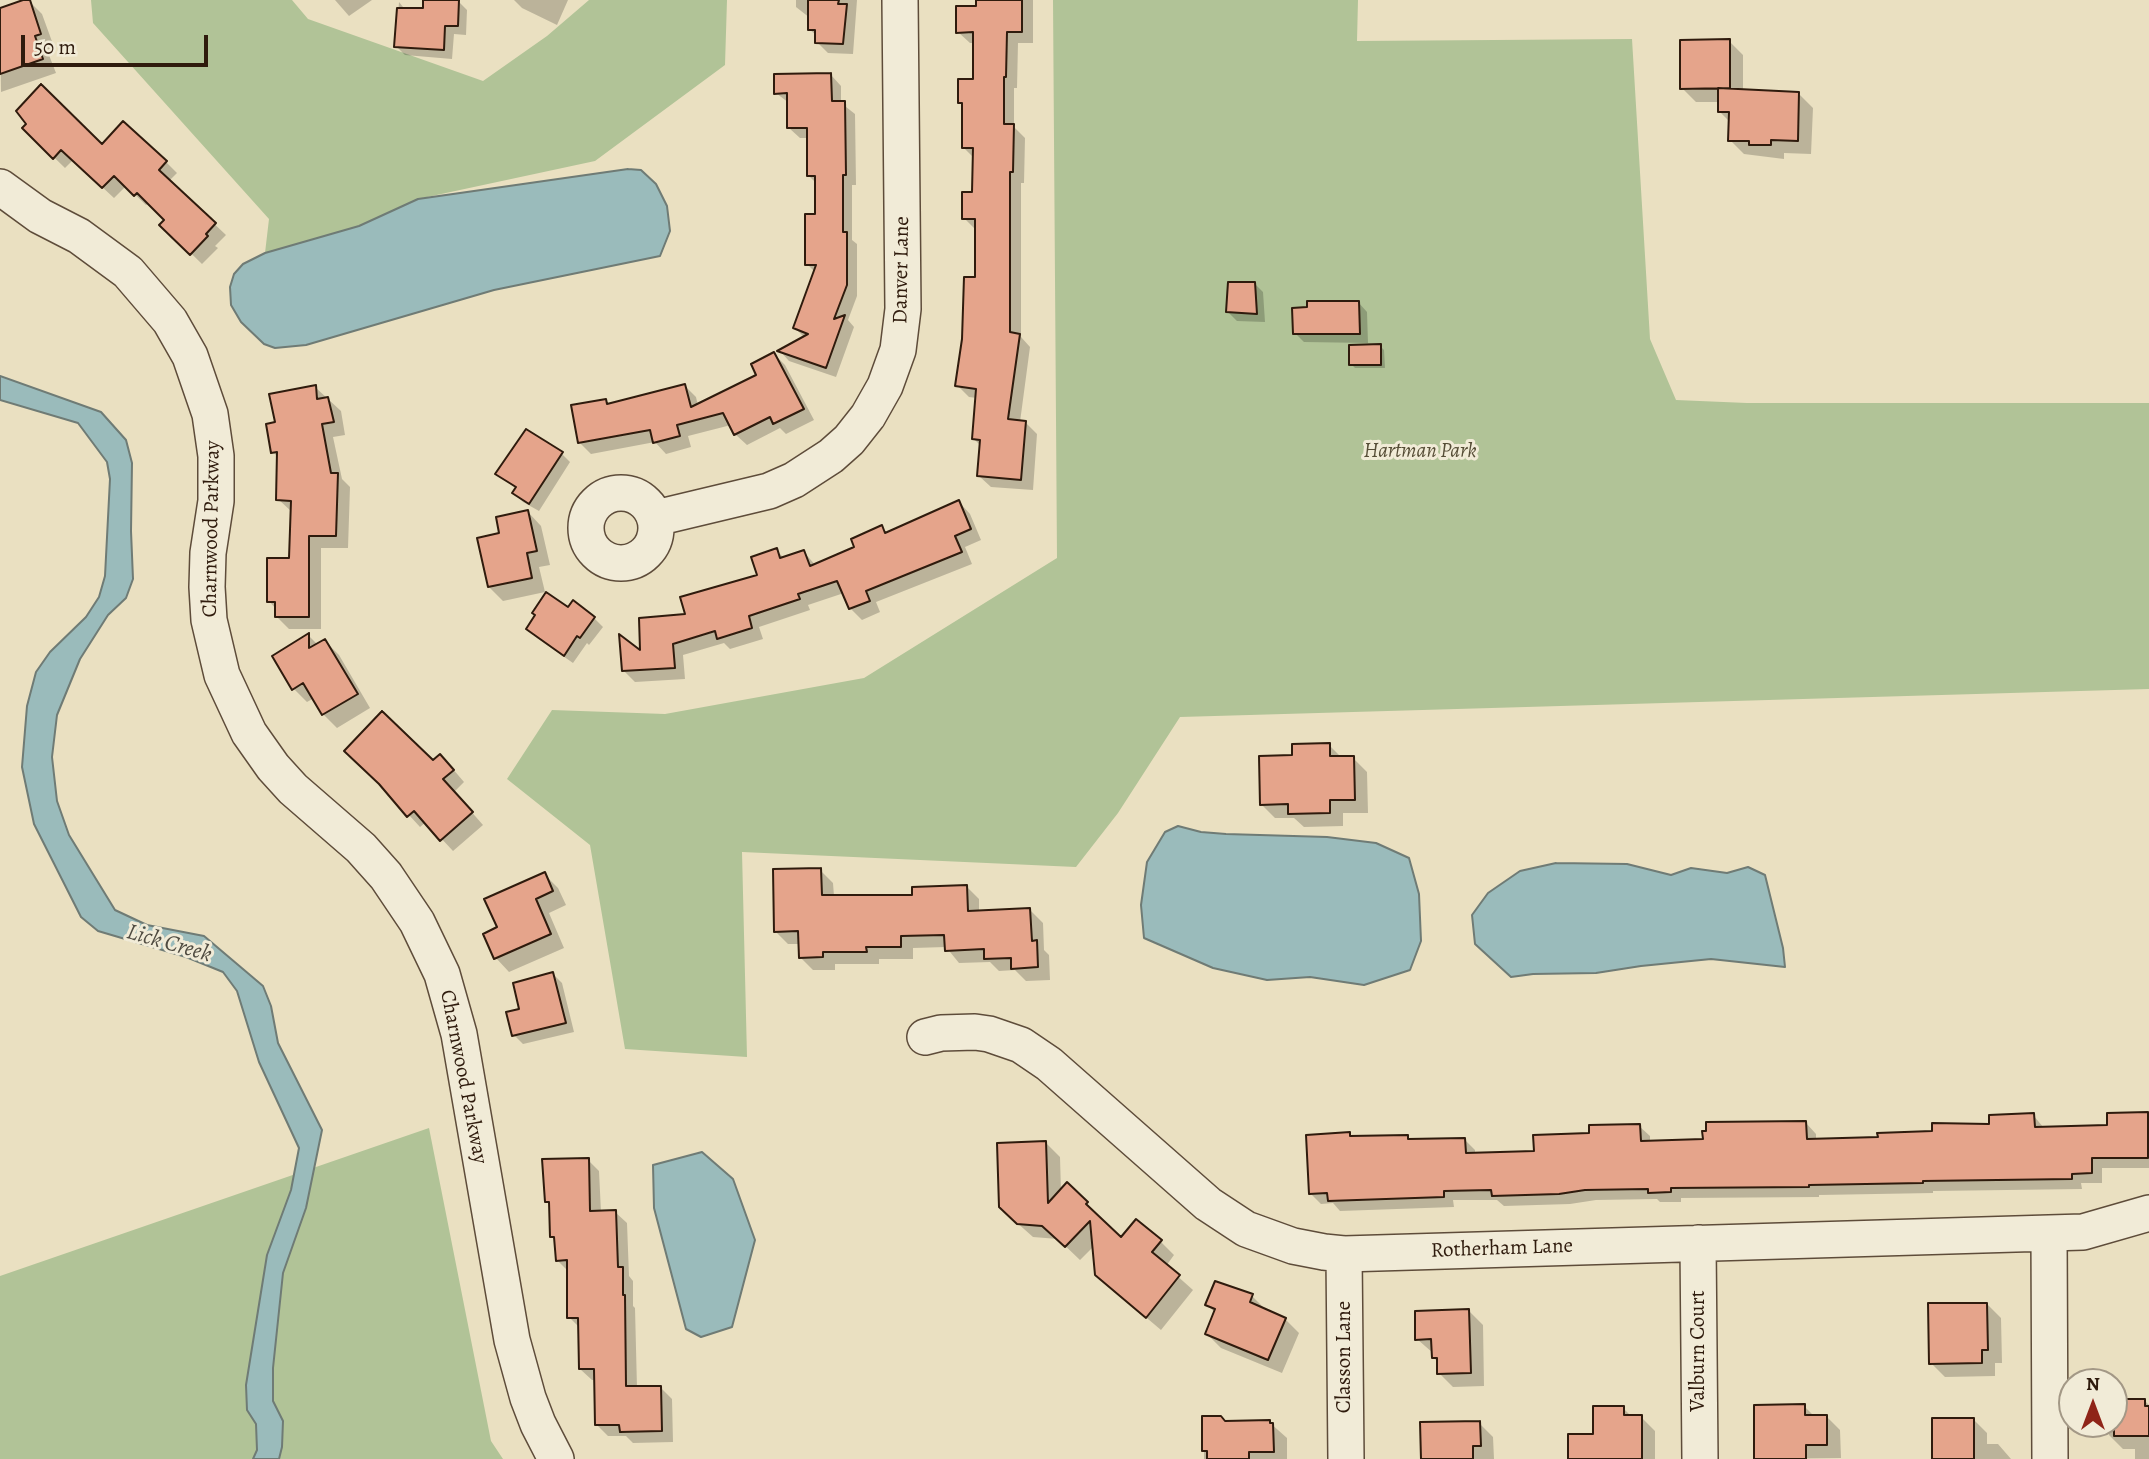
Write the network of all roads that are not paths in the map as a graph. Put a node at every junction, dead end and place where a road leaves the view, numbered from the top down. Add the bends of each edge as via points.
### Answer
1 (900, 0) edge
2 (0, 187) edge
3 (656, 518) dead end
4 (925, 1037) dead end
5 (2149, 1213) edge
6 (2049, 1233) junction
7 (1698, 1243) junction
8 (1344, 1254) junction
9 (556, 1459) edge
10 (1346, 1459) edge
11 (1700, 1459) edge
12 (2050, 1459) edge

1 - 3 street, Danver Lane via 904,309 898,351 885,386 849,440 794,480 769,491
2 - 9 street, Charnwood Parkway via 128,272 170,321 190,356 210,414 216,456 206,587 222,675 249,733 273,767 361,848 396,890 442,974 458,1034 512,1340 533,1411
4 - 8 street, Rotherham Lane via 975,1032 1021,1045 1049,1064 1200,1198 1245,1229 1293,1246
5 - 6 street, Rotherham Lane via 2082,1232
6 - 7 street, Rotherham Lane
6 - 12 street
7 - 8 street, Rotherham Lane
7 - 11 street, Valburn Court
8 - 10 street, Classon Lane

